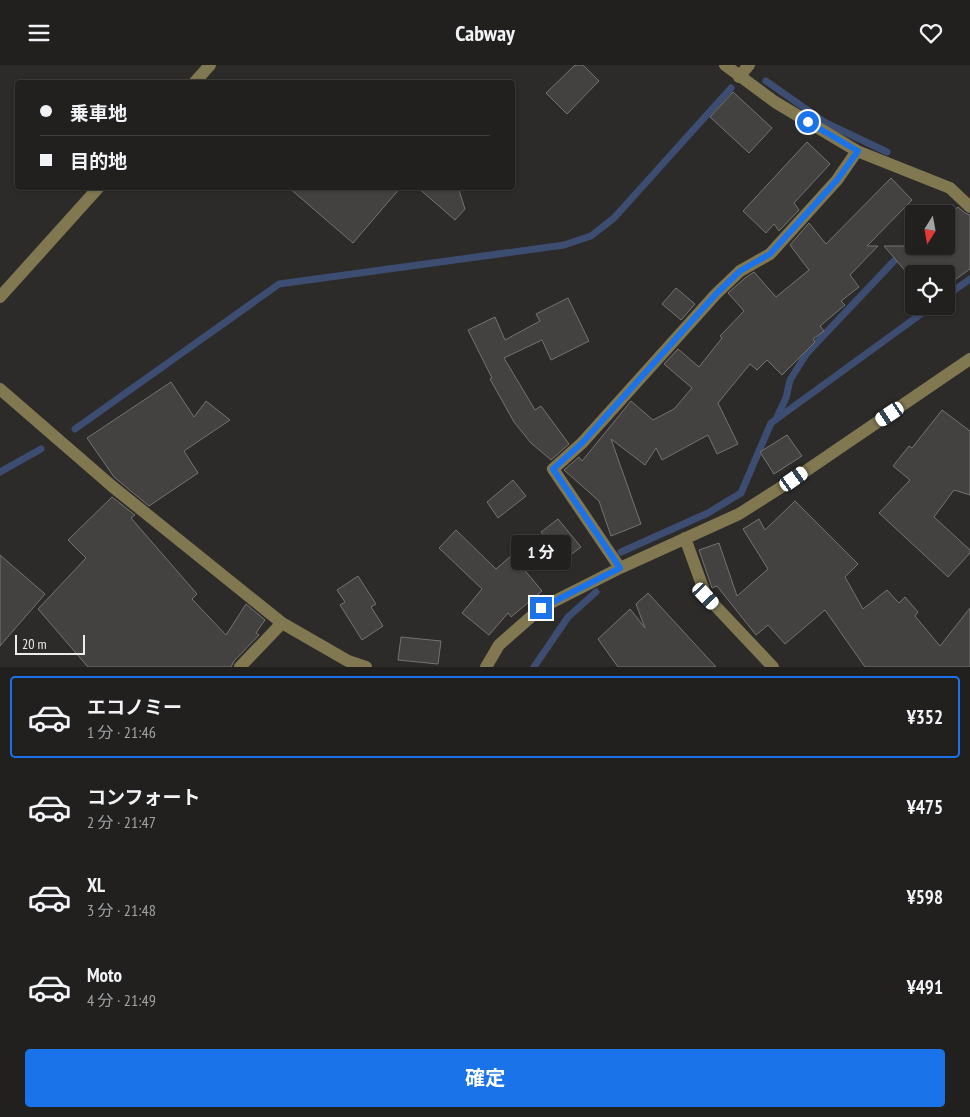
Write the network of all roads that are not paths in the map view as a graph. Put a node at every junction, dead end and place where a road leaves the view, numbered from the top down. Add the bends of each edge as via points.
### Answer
1 (210, 65) edge
2 (725, 65) edge
3 (749, 65) edge
4 (739, 77) junction
5 (197, 80) edge
6 (858, 151) junction
7 (96, 190) edge
8 (970, 207) edge
9 (0, 297) edge
10 (970, 359) edge
11 (0, 389) edge
12 (685, 538) junction
13 (620, 568) junction
14 (282, 623) junction
15 (240, 667) edge
16 (366, 667) edge
17 (486, 667) edge
18 (773, 667) edge

1 - 5 street
2 - 4 street
3 - 4 street
4 - 6 street
6 - 8 street via 950,188
6 - 13 street via 837,180 770,254 740,271 716,294 582,443 553,469
7 - 9 street
10 - 12 street via 794,479 739,513
11 - 14 street via 112,487
12 - 13 street
12 - 18 street via 706,596
13 - 17 street via 541,608 499,645
14 - 15 street
14 - 16 street via 348,661

